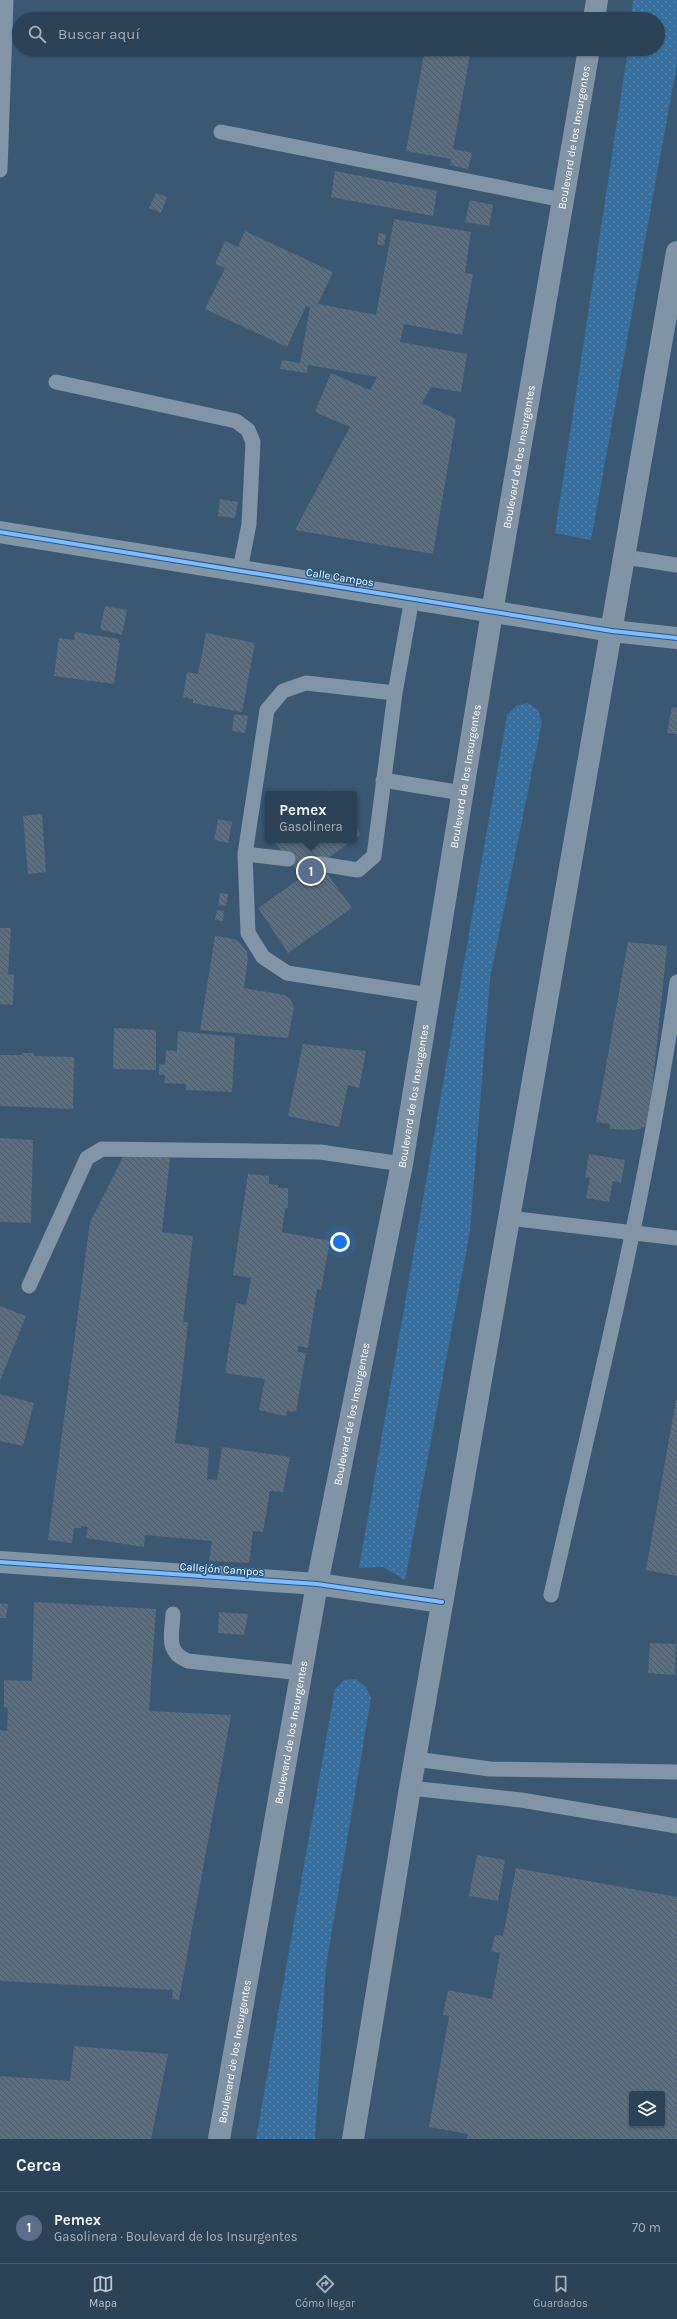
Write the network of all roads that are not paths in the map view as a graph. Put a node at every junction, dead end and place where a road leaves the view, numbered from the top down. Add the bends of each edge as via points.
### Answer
1 (6, 0) edge
2 (597, 0) edge
3 (595, 12) edge
4 (588, 56) edge
5 (221, 132) dead end
6 (0, 170) edge
7 (563, 200) junction
8 (677, 252) edge
9 (56, 382) dead end
10 (0, 532) edge
11 (624, 557) junction
12 (677, 565) edge
13 (240, 570) junction
14 (412, 598) junction
15 (492, 612) junction
16 (612, 631) junction
17 (677, 638) edge
18 (395, 693) junction
19 (383, 780) junction
20 (462, 793) junction
21 (246, 854) junction
22 (288, 859) dead end
23 (320, 864) dead end
24 (677, 982) edge
25 (429, 995) junction
26 (402, 1164) junction
27 (509, 1218) junction
28 (633, 1233) junction
29 (677, 1238) edge
30 (29, 1286) dead end
31 (0, 1562) edge
32 (317, 1584) junction
33 (551, 1595) dead end
34 (442, 1602) junction
35 (172, 1614) dead end
36 (301, 1673) junction
37 (415, 1759) junction
38 (677, 1772) edge
39 (410, 1788) junction
40 (677, 1826) edge
41 (219, 2139) edge
42 (353, 2139) edge

1 - 6 lane
2 - 3 main road
4 - 7 main road, Boulevard de los Insurgentes
5 - 7 lane
7 - 15 main road, Boulevard de los Insurgentes
8 - 11 main road
9 - 13 lane via 236,421 248,430 253,442 249,524
10 - 13 street, Calle Campos
11 - 12 lane
11 - 16 main road
13 - 14 street, Calle Campos
14 - 15 street, Calle Campos
14 - 18 lane
15 - 16 street, Calle Campos
15 - 20 main road, Boulevard de los Insurgentes
16 - 17 street, Calle Campos
16 - 27 main road
18 - 19 lane
18 - 21 lane via 306,683 284,691 267,710
19 - 20 lane
19 - 23 lane via 374,856 358,870
20 - 25 main road, Boulevard de los Insurgentes
21 - 22 lane
21 - 25 lane via 248,933 263,957 287,973
24 - 28 lane via 665,1064
25 - 26 main road, Boulevard de los Insurgentes
26 - 30 lane via 320,1152 102,1149 87,1158
26 - 32 main road, Boulevard de los Insurgentes
27 - 28 lane
27 - 34 main road
28 - 29 lane
28 - 33 lane
31 - 32 street, Callejón Campos
32 - 34 street, Callejón Campos
32 - 36 main road, Boulevard de los Insurgentes
34 - 37 main road
35 - 36 lane via 172,1649 177,1657 188,1661
36 - 41 main road, Boulevard de los Insurgentes
37 - 38 lane via 490,1769
37 - 39 main road
39 - 40 lane via 521,1800
39 - 42 main road

